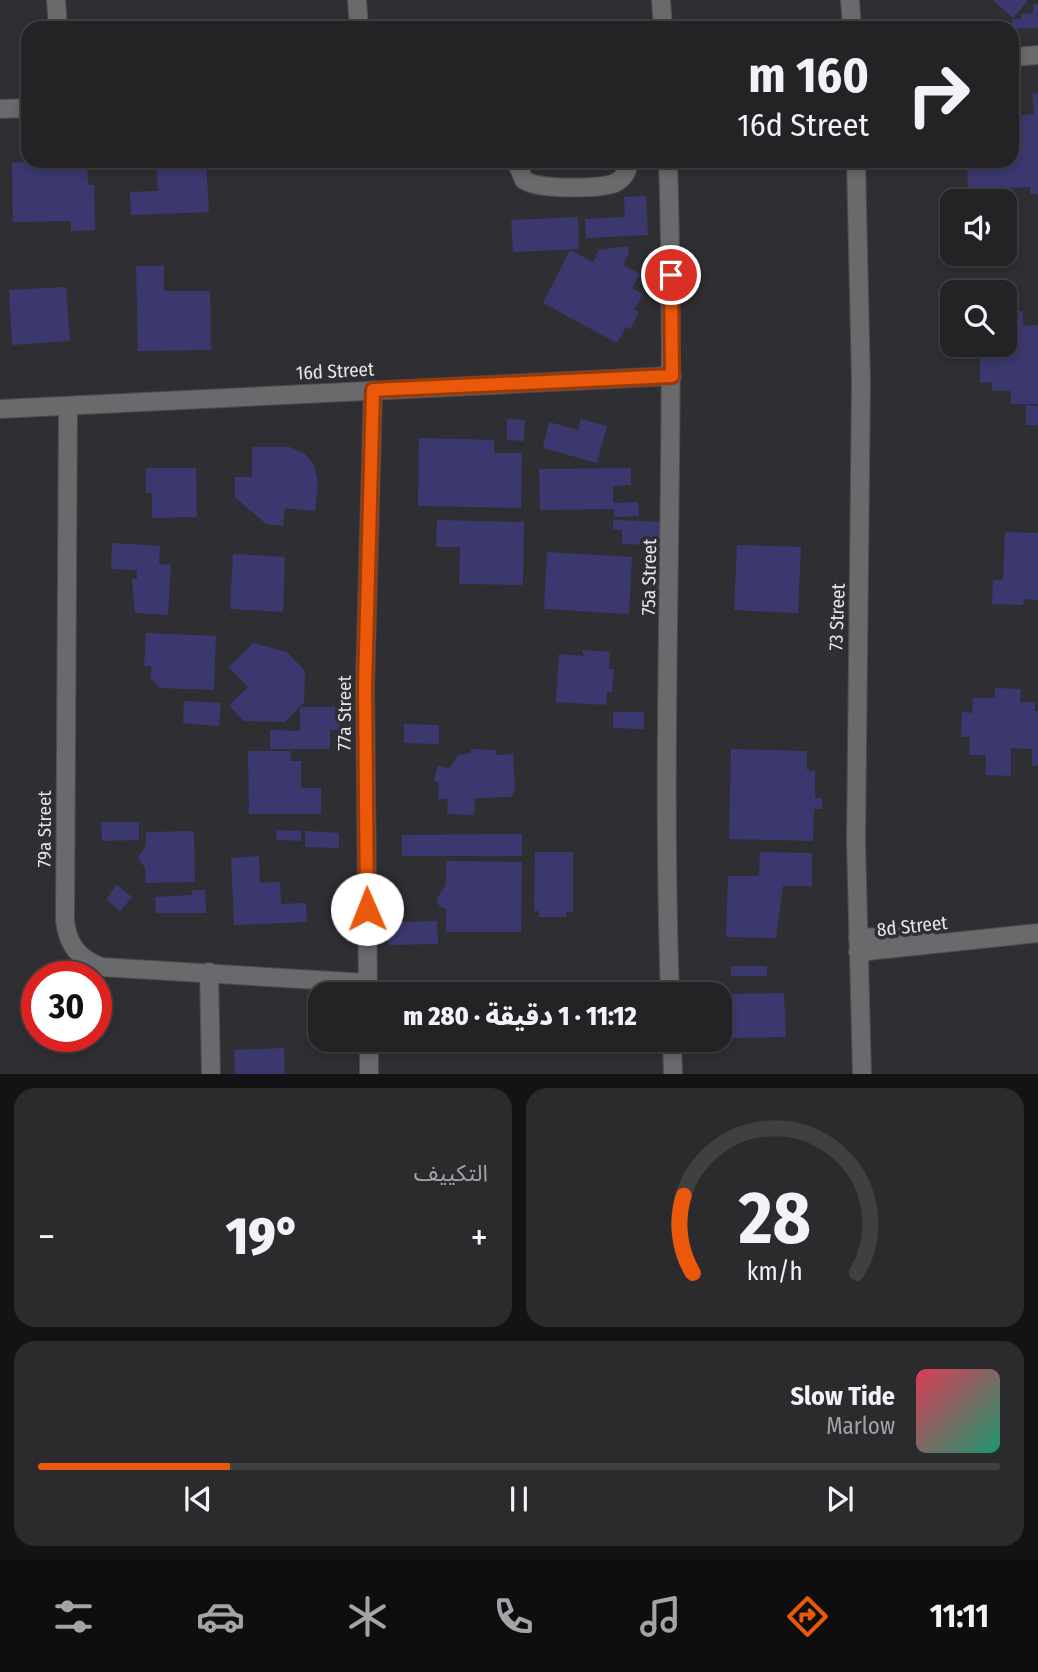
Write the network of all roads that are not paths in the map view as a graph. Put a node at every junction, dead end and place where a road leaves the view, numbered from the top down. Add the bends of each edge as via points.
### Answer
1 (56, 0) edge
2 (357, 0) edge
3 (661, 0) edge
4 (850, 0) edge
5 (58, 21) edge
6 (358, 21) edge
7 (662, 21) edge
8 (852, 21) edge
9 (1038, 55) edge
10 (1019, 56) edge
11 (21, 108) edge
12 (0, 109) edge
13 (519, 168) edge
14 (628, 168) edge
15 (668, 168) edge
16 (856, 168) edge
17 (672, 376) junction
18 (373, 390) junction
19 (68, 406) junction
20 (0, 410) edge
21 (1038, 933) edge
22 (858, 945) junction
23 (209, 972) junction
24 (308, 982) edge
25 (368, 982) edge
26 (670, 982) edge
27 (369, 1052) edge
28 (672, 1052) edge
29 (211, 1073) edge
30 (369, 1073) edge
31 (673, 1073) edge
32 (862, 1073) edge

1 - 5 street
2 - 6 street
3 - 7 street
4 - 8 street
9 - 10 street
11 - 12 street
13 - 14 street via 524,180 540,187 615,183
15 - 17 street, 75a Street
16 - 22 street, 73 Street via 861,382
17 - 18 street, 16d Street
17 - 26 street, 75a Street via 667,785
18 - 19 street, 16d Street
18 - 25 street, 77a Street via 365,686
19 - 20 street, 16d Street
19 - 23 street, 79a Street via 67,937 74,951 101,967
21 - 22 street, 8d Street via 944,945
22 - 32 street, 73 Street
23 - 24 street, 79a Street
23 - 29 street
27 - 30 street
28 - 31 street

